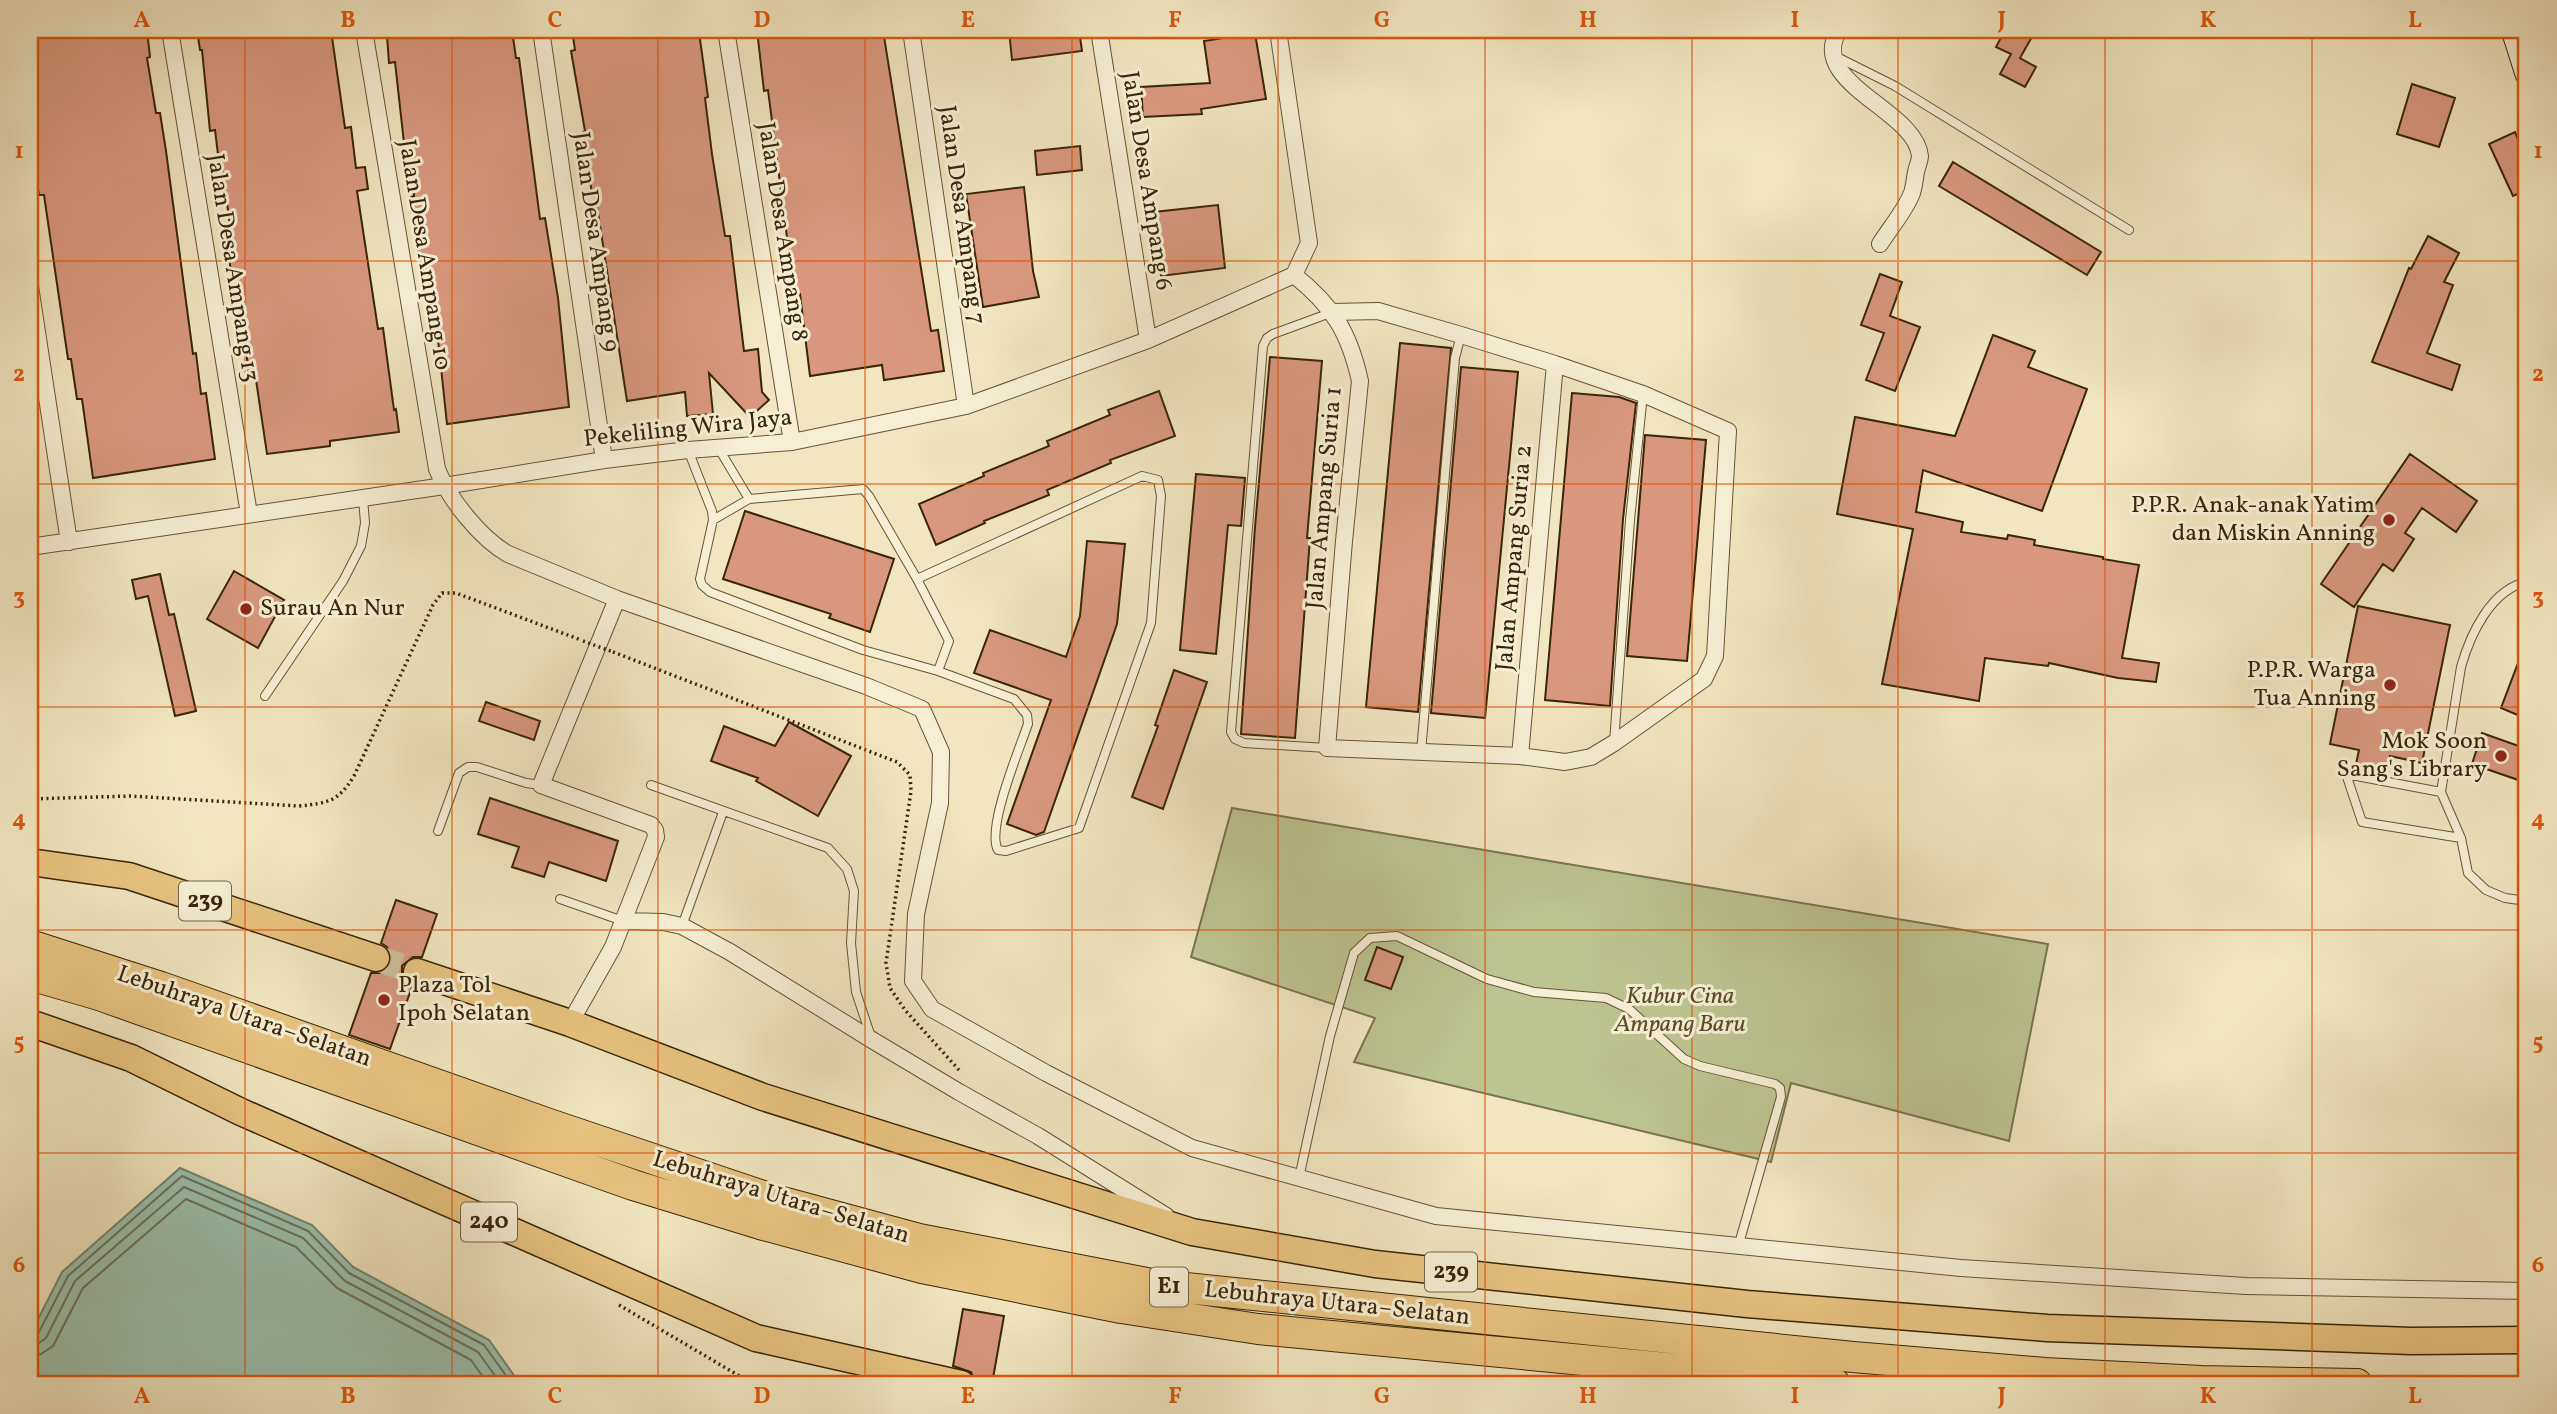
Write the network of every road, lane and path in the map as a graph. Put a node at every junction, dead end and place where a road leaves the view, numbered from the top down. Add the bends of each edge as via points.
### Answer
1 (170, 30) edge
2 (363, 30) edge
3 (541, 30) edge
4 (726, 30) edge
5 (911, 30) edge
6 (1099, 30) edge
7 (1278, 30) edge
8 (1839, 30) edge
9 (2513, 30) edge
10 (1832, 54) junction
11 (2527, 74) edge
12 (2130, 230) dead end
13 (1880, 244) dead end
14 (1294, 275) junction
15 (30, 286) edge
16 (1334, 312) junction
17 (1461, 335) junction
18 (1148, 340) junction
19 (1555, 364) junction
20 (1643, 394) junction
21 (966, 406) junction
22 (792, 442) junction
23 (719, 449) junction
24 (688, 450) junction
25 (604, 460) junction
26 (444, 486) junction
27 (363, 498) junction
28 (750, 499) junction
29 (249, 514) junction
30 (713, 520) junction
31 (69, 542) junction
32 (30, 547) edge
33 (917, 579) junction
34 (2527, 582) edge
35 (617, 599) junction
36 (937, 671) junction
37 (265, 696) dead end
38 (1614, 743) junction
39 (1327, 748) junction
40 (1421, 752) junction
41 (1520, 756) junction
42 (541, 785) junction
43 (651, 785) dead end
44 (2441, 792) junction
45 (30, 799) edge
46 (723, 812) junction
47 (438, 831) dead end
48 (2461, 838) junction
49 (30, 862) edge
50 (560, 900) dead end
51 (2527, 901) edge
52 (623, 921) junction
53 (682, 926) junction
54 (30, 945) edge
55 (376, 958) tunnel mouth
56 (417, 972) tunnel mouth
57 (30, 975) edge
58 (30, 1023) edge
59 (569, 1023) junction
60 (872, 1040) junction
61 (965, 1076) dead end
62 (1298, 1178) junction
63 (1192, 1232) junction
64 (1738, 1247) junction
65 (2527, 1291) edge
66 (2527, 1340) edge
67 (961, 1384) edge
68 (1835, 1384) edge
69 (2357, 1384) edge

1 - 29 street, Jalan Desa Ampang 13
2 - 26 street, Jalan Desa Ampang 10 via 437,469
3 - 25 street, Jalan Desa Ampang 9
4 - 22 street, Jalan Desa Ampang 8
5 - 21 street, Jalan Desa Ampang 7
6 - 18 street, Jalan Desa Ampang 6
7 - 14 street via 1309,243
8 - 10 street via 1831,41
9 - 11 main road
10 - 12 lane via 1895,86
10 - 13 street via 1852,84 1907,130 1920,155 1912,193
14 - 16 street, Jalan Ampang Suria 1
14 - 18 street, Pekeliling Wira Jaya
15 - 31 street
16 - 17 street via 1378,311
16 - 39 street, Jalan Ampang Suria 1 via 1354,355 1360,381
16 - 39 lane via 1273,334 1263,346 1231,732 1244,743
17 - 19 street
17 - 40 lane via 1455,358
18 - 21 street, Pekeliling Wira Jaya
19 - 20 street
19 - 41 street, Jalan Ampang Suria 2
20 - 38 lane
20 - 38 street via 1728,431 1715,656 1704,679
21 - 22 street, Pekeliling Wira Jaya
22 - 23 street, Pekeliling Wira Jaya
23 - 24 street, Pekeliling Wira Jaya
23 - 28 lane
24 - 25 street, Pekeliling Wira Jaya
24 - 30 lane
25 - 26 street, Pekeliling Wira Jaya
26 - 27 street, Pekeliling Wira Jaya
26 - 35 street via 491,544
27 - 29 street, Pekeliling Wira Jaya
27 - 37 lane via 361,546 343,581
28 - 30 lane
28 - 33 lane via 863,489
29 - 31 street, Pekeliling Wira Jaya
30 - 36 lane via 700,579 710,592 863,650
31 - 32 street, Pekeliling Wira Jaya
33 - 36 lane via 949,641
33 - 36 lane via 1142,476 1158,480 1161,496 1151,623 1079,828 998,850 995,825 1027,715 1014,699
34 - 44 lane via 2494,602 2465,652
35 - 42 street
35 - 62 street via 922,709 941,752 940,803 916,914 913,981 932,1009 1192,1148
38 - 41 street via 1591,757 1564,762
39 - 40 street
40 - 41 street
42 - 47 lane via 468,767 459,773
42 - 52 street via 655,830
43 - 46 lane
44 - 48 lane
44 - 48 lane via 2346,774 2362,822
45 - 61 path, bridge via 130,796 299,806 325,803 342,794 354,776 433,606 442,593 456,593 897,762 910,775 911,791 886,963 890,988
46 - 53 lane
46 - 60 lane via 828,848 847,869 854,891 851,943 856,992
48 - 51 lane via 2468,873 2476,882 2505,898
49 - 55 main road, 239 via 130,876
50 - 52 lane
52 - 53 street
52 - 59 street
53 - 60 street
54 - 69 highway, Lebuhraya Utara–Selatan / E1 via 775,1200 919,1239 1144,1283 1853,1357 2202,1381
56 - 59 main road, 239
57 - 68 highway, Lebuhraya Utara–Selatan / E1 via 99,995 633,1185 922,1268 1121,1308 1258,1329
58 - 67 main road, 240 via 131,1058 265,1122 756,1338
59 - 63 main road, 239 via 763,1097
60 - 63 street
62 - 64 street via 1436,1216
62 - 64 lane via 1354,953 1370,937 1397,936 1499,982 1534,992 1606,998 1629,1009 1684,1059 1780,1088
63 - 66 main road, 239 via 1375,1264 1978,1324 2204,1335
64 - 65 street via 1961,1268 2233,1285

